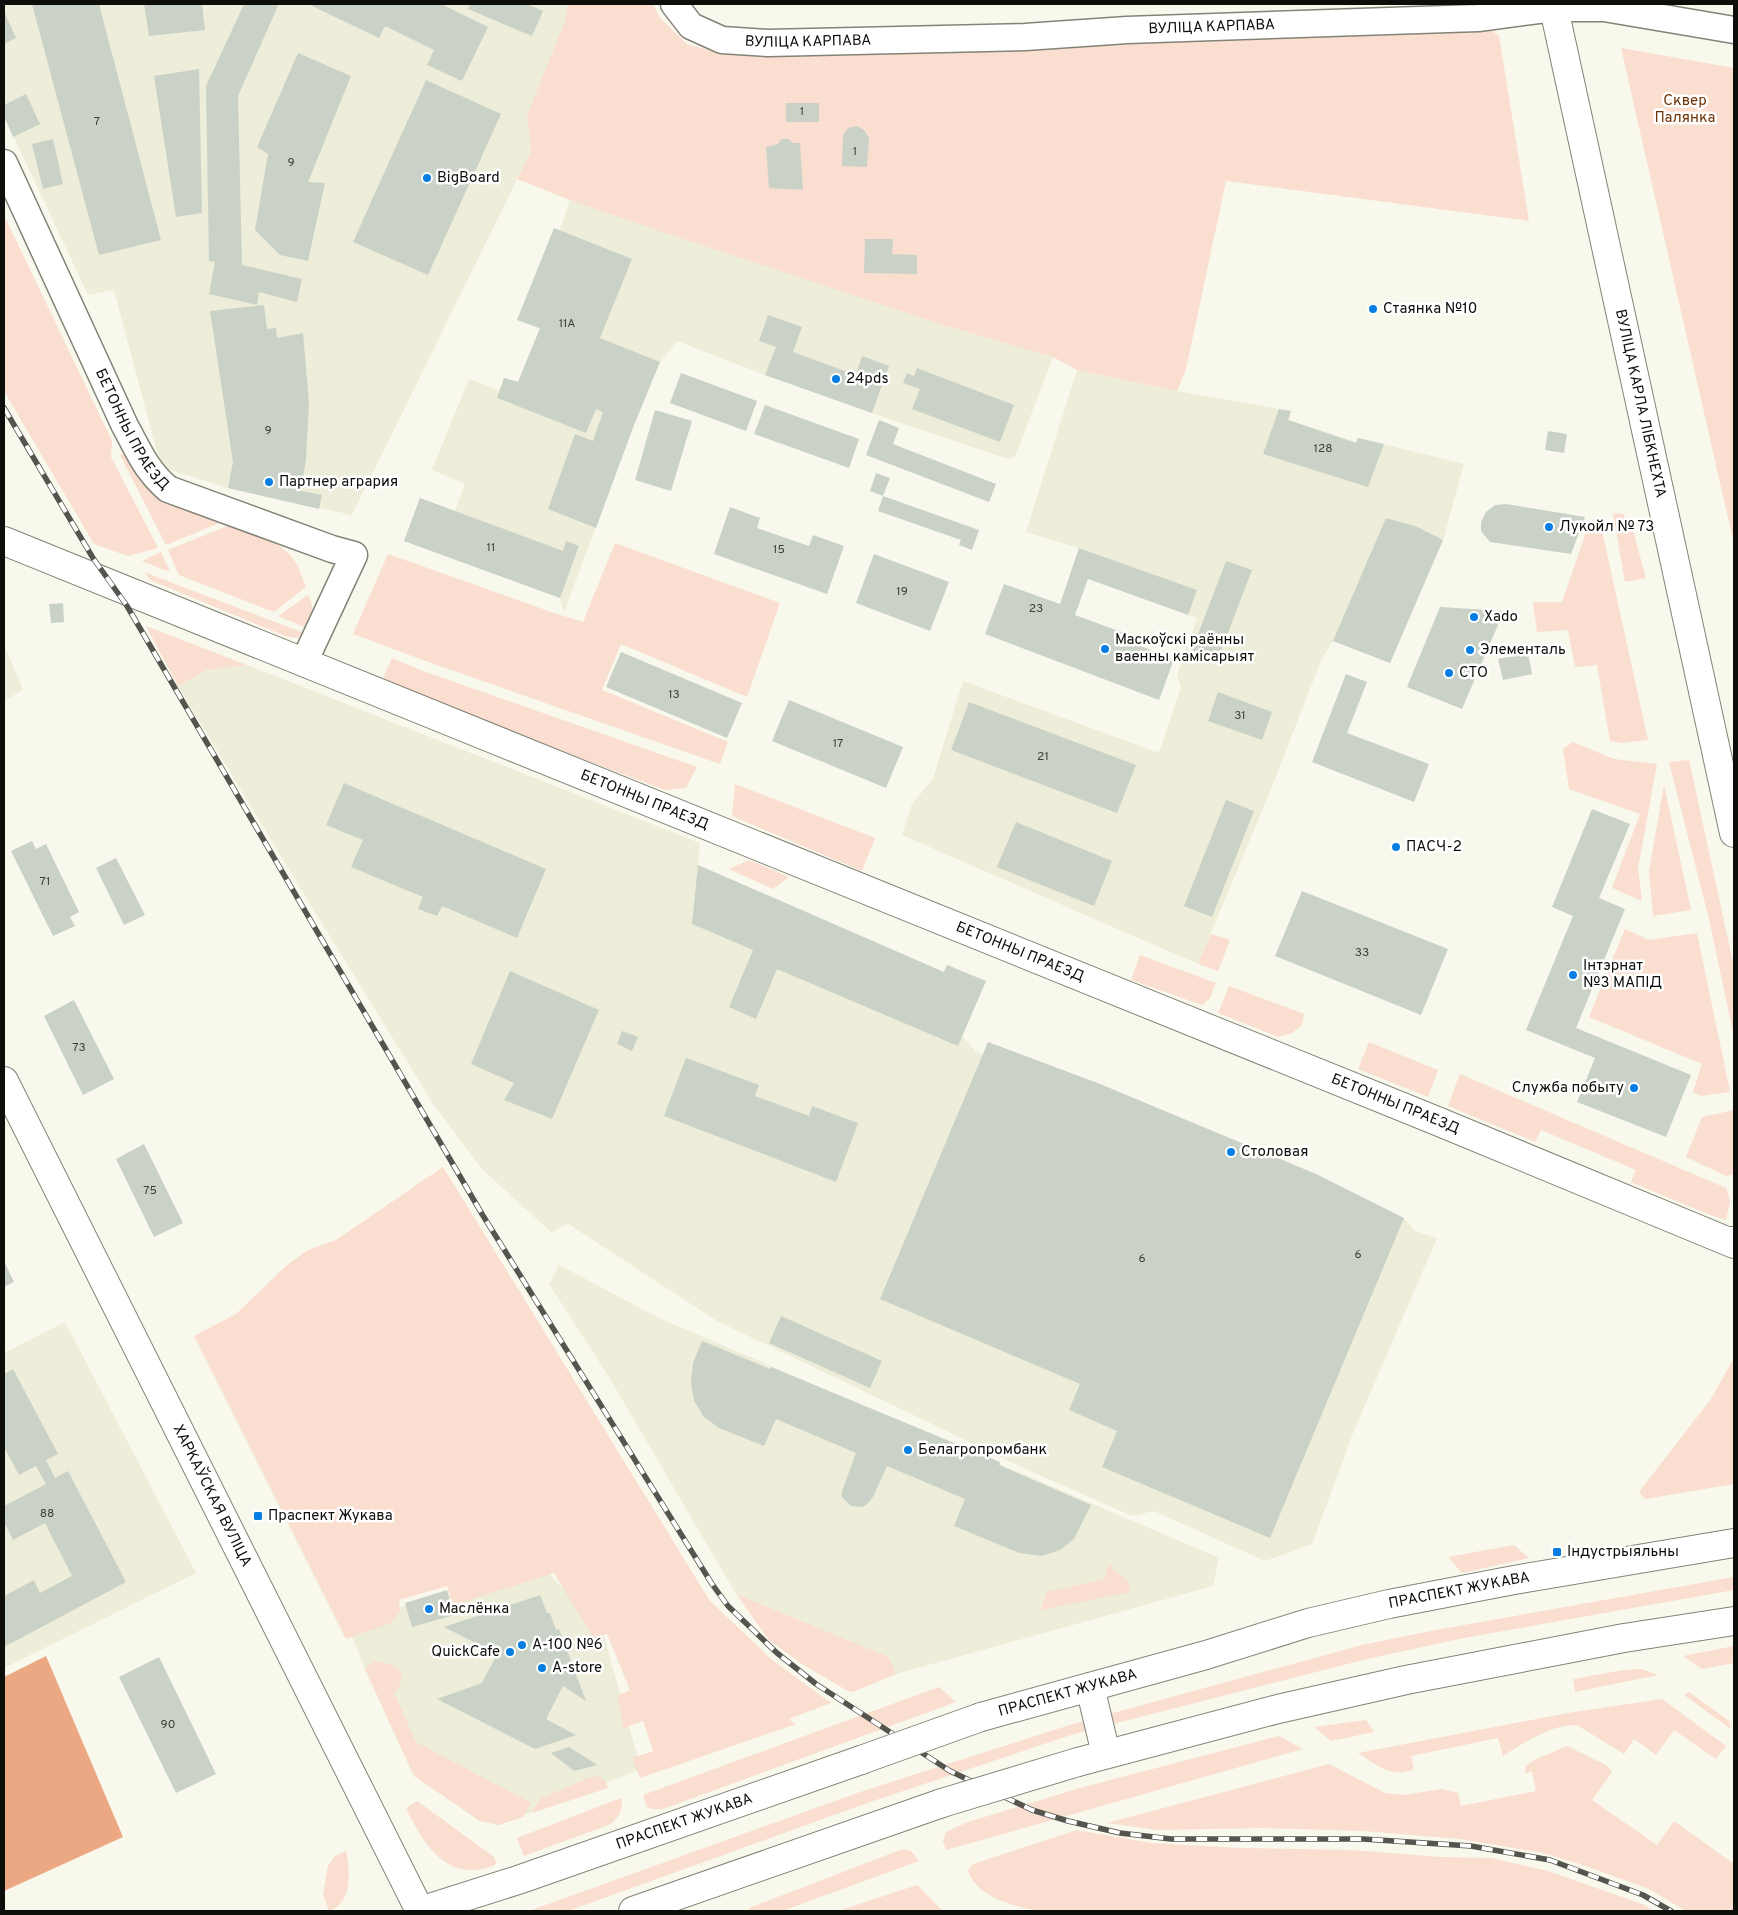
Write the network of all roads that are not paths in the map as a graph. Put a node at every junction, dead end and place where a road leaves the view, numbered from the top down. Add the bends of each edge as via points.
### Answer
1 (674, 4) edge
2 (1553, 6) edge
3 (1734, 30) edge
4 (4, 163) edge
5 (4, 540) edge
6 (304, 662) junction
7 (1734, 833) edge
8 (4, 1081) edge
9 (1733, 1242) edge
10 (1734, 1543) edge
11 (1734, 1621) edge
12 (1090, 1687) junction
13 (1106, 1754) junction
14 (420, 1911) edge
15 (633, 1911) edge

1 - 2 street, ВУЛІЦА КАРПАВА via 691,26 722,40 768,43 1025,37 1127,30 1478,18
2 - 3 street, ВУЛІЦА КАРПАВА via 1604,8
2 - 7 main road, ВУЛІЦА КАРЛА ЛІБКНЕХТА
4 - 6 street, БЕТОННЫ ПРАЕЗД via 125,426 154,477 168,488 354,555
5 - 6 main road, БЕТОННЫ ПРАЕЗД
6 - 9 main road, БЕТОННЫ ПРАЕЗД
8 - 14 main road, ХАРКАЎСКАЯ ВУЛІЦА
10 - 12 main road, ПРАСПЕКТ ЖУКАВА via 1388,1604 1308,1623
11 - 13 main road via 1624,1638 1406,1680
12 - 13 main road
12 - 14 main road, ПРАСПЕКТ ЖУКАВА, bridge via 981,1717
13 - 15 main road, bridge via 942,1803

